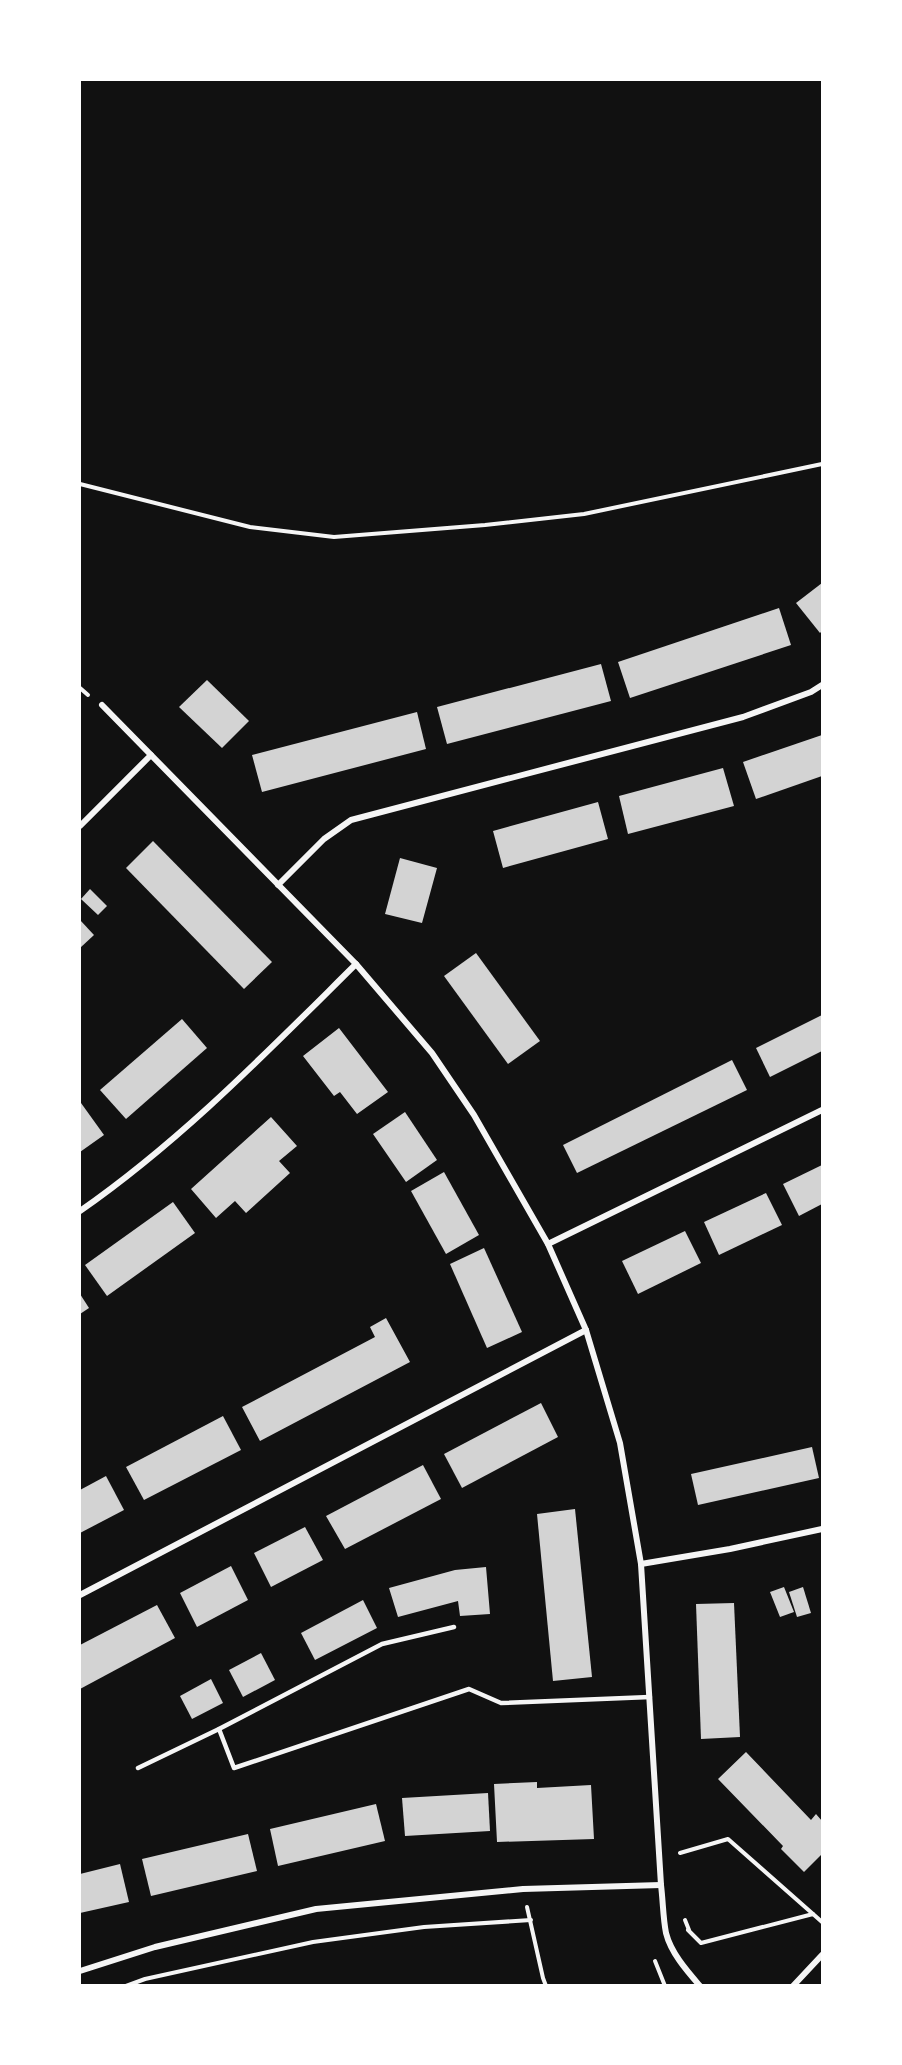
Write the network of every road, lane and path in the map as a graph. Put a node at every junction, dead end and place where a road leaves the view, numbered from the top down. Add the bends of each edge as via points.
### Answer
1 (822, 464) edge
2 (80, 484) edge
3 (822, 685) edge
4 (102, 705) dead end
5 (151, 755) junction
6 (80, 826) edge
7 (278, 885) junction
8 (356, 964) junction
9 (822, 1110) edge
10 (80, 1211) edge
11 (548, 1244) junction
12 (586, 1330) junction
13 (822, 1529) edge
14 (641, 1564) junction
15 (80, 1595) edge
16 (454, 1627) dead end
17 (650, 1697) junction
18 (219, 1729) junction
19 (138, 1768) dead end
20 (679, 1864) dead end
21 (661, 1885) junction
22 (523, 1888) junction
23 (682, 1909) dead end
24 (813, 1914) junction
25 (531, 1920) junction
26 (822, 1922) edge
27 (689, 1930) junction
28 (669, 1941) junction
29 (822, 1955) edge
30 (80, 1971) edge
31 (126, 1986) edge
32 (546, 1986) edge
33 (665, 1986) edge
34 (700, 1986) edge
35 (793, 1986) edge

1 - 2 path via 584,514 334,537 250,528
3 - 7 street via 743,717 351,820 324,839
4 - 5 street
5 - 6 street
5 - 7 street
7 - 8 street
8 - 10 street via 204,1113 151,1159
8 - 11 street via 432,1053 474,1115
9 - 11 street
11 - 12 street
12 - 14 street via 620,1443
12 - 15 street
13 - 14 street
14 - 17 street
16 - 18 lane via 382,1644
17 - 18 lane via 501,1703 469,1689 234,1768
17 - 21 street
18 - 19 lane
20 - 24 path via 680,1852 728,1839
21 - 22 street
21 - 28 street
22 - 25 path
22 - 30 street via 316,1910 155,1947
23 - 27 path
24 - 26 path
24 - 27 path via 701,1942
25 - 31 path via 424,1927 313,1942
25 - 32 path
27 - 28 path
28 - 33 path via 650,1949
28 - 34 street
29 - 35 street

